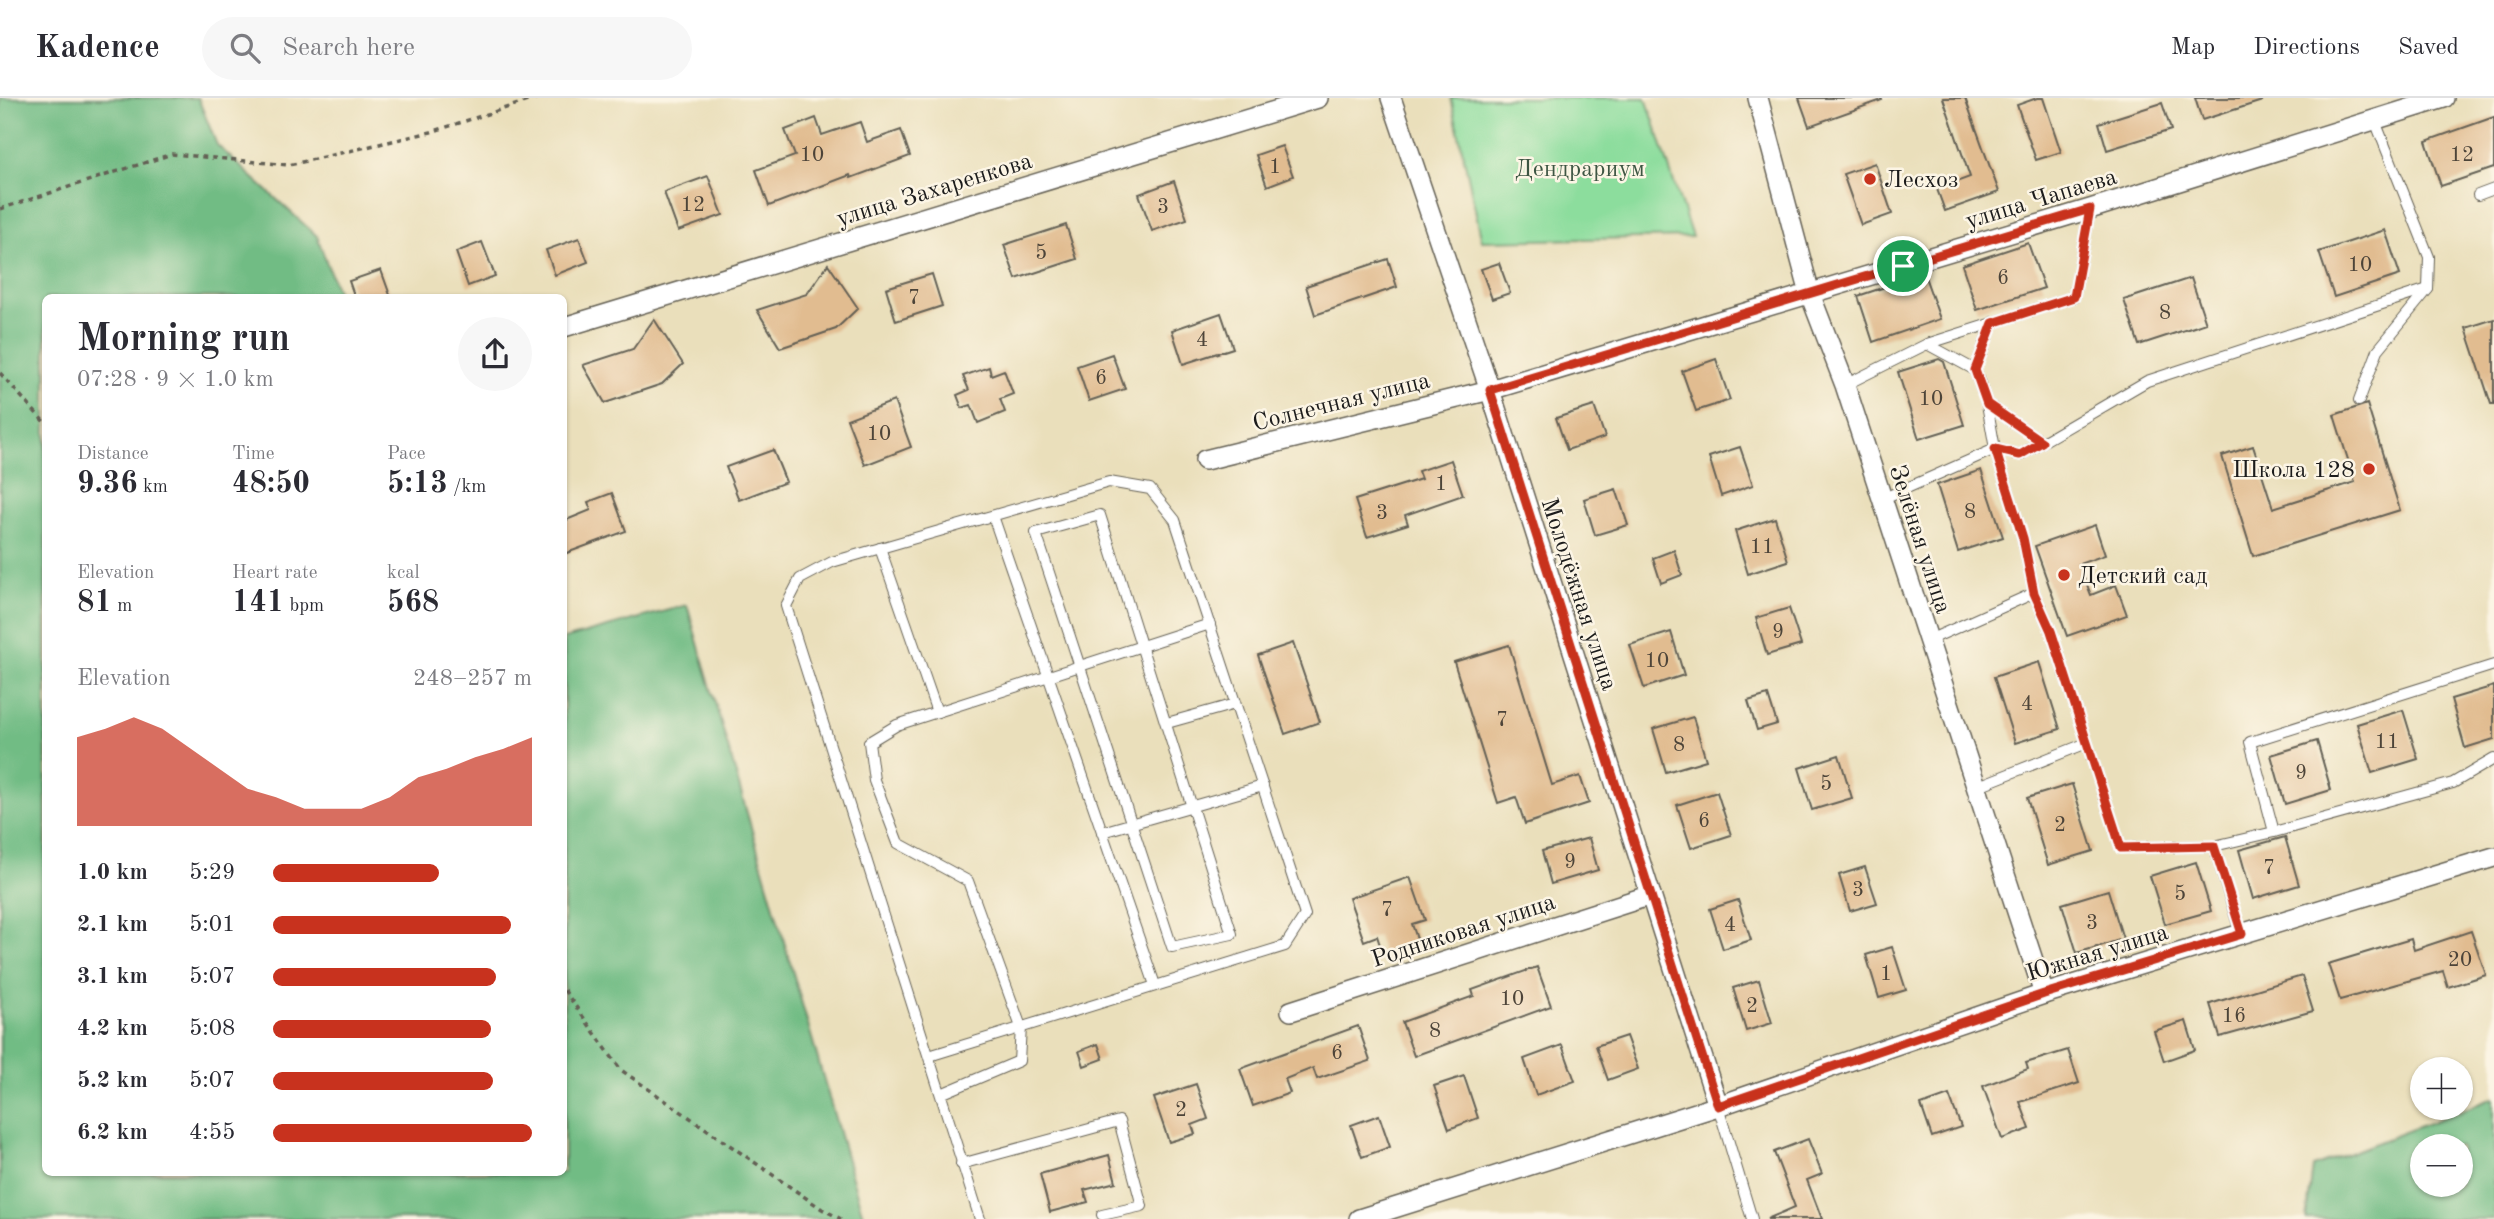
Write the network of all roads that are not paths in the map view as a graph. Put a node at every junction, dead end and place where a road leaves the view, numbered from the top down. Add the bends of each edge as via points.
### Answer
1 (1318, 98) edge
2 (1391, 98) edge
3 (1758, 98) edge
4 (2444, 98) edge
5 (2375, 121) junction
6 (2494, 189) edge
7 (2478, 195) dead end
8 (2090, 209) junction
9 (2428, 289) junction
10 (1810, 294) junction
11 (1993, 323) junction
12 (567, 326) edge
13 (1927, 344) junction
14 (1975, 370) junction
15 (1845, 385) junction
16 (1490, 390) junction
17 (2359, 401) dead end
18 (1987, 404) junction
19 (2042, 442) junction
20 (1995, 449) junction
21 (1205, 460) dead end
22 (1882, 499) junction
23 (993, 516) junction
24 (880, 548) junction
25 (2034, 593) junction
26 (1210, 624) junction
27 (1928, 640) junction
28 (1143, 645) junction
29 (2494, 665) edge
30 (1079, 666) junction
31 (1048, 676) junction
32 (1236, 704) junction
33 (937, 712) junction
34 (1167, 723) junction
35 (2087, 743) junction
36 (2494, 759) edge
37 (1263, 786) junction
38 (1976, 787) junction
39 (1193, 806) junction
40 (1130, 824) junction
41 (1102, 832) junction
42 (2274, 832) junction
43 (2214, 846) junction
44 (2494, 857) edge
45 (1651, 895) junction
46 (2242, 934) junction
47 (1155, 985) junction
48 (2044, 994) junction
49 (1291, 1011) dead end
50 (1021, 1027) junction
51 (929, 1056) junction
52 (941, 1094) junction
53 (1718, 1106) junction
54 (961, 1164) junction
55 (1102, 1215) dead end
56 (980, 1219) edge
57 (1359, 1219) edge
58 (1752, 1219) edge

1 - 12 street, улица Захаренкова
2 - 16 street, Молодёжная улица
3 - 10 street, Зелёная улица
4 - 5 street, улица Чапаева
5 - 8 street, улица Чапаева
5 - 9 lane via 2429,257
6 - 7 lane
8 - 10 street, улица Чапаева
8 - 11 lane via 2074,297
9 - 17 lane via 2378,350
9 - 19 lane via 2147,381
10 - 15 street, Зелёная улица
10 - 16 street, улица Чапаева
11 - 13 lane
11 - 14 lane
13 - 14 lane
13 - 15 lane
14 - 18 lane
15 - 22 street, Зелёная улица
16 - 21 street, Солнечная улица
16 - 45 street, Молодёжная улица
18 - 19 lane
18 - 20 lane
19 - 20 lane via 2020,455
20 - 22 lane
20 - 25 lane via 2023,538
22 - 27 street, Зелёная улица
23 - 24 lane
23 - 26 lane via 1109,482 1150,489 1175,520
23 - 31 lane
24 - 33 lane
24 - 51 lane via 832,562 800,579 786,606
25 - 27 lane
25 - 35 lane
26 - 28 lane
26 - 32 lane
27 - 38 street, Зелёная улица
28 - 30 lane
28 - 30 lane via 1100,515 1036,533
28 - 34 lane
29 - 42 lane via 2250,742
30 - 31 lane
30 - 40 lane
31 - 33 lane
31 - 41 lane
32 - 34 lane
32 - 37 lane
33 - 50 lane via 897,724 869,742 874,780 898,843 968,881
34 - 39 lane
35 - 38 lane
35 - 43 lane via 2121,848
36 - 42 lane via 2453,783
37 - 39 lane
37 - 47 lane via 1305,915 1285,946
38 - 48 street, Зелёная улица
39 - 40 lane
39 - 40 lane via 1232,934 1171,947
40 - 41 lane
41 - 47 lane
42 - 43 lane
43 - 46 lane
44 - 46 street, Южная улица
45 - 49 street, Родниковая улица
45 - 53 street, Молодёжная улица
46 - 48 street, Южная улица
47 - 50 lane
48 - 53 street, Южная улица
50 - 51 lane
50 - 52 lane via 1019,1061
51 - 52 lane
52 - 54 lane
53 - 57 street, Южная улица
53 - 58 lane
54 - 55 lane via 1119,1121 1142,1206
54 - 56 lane

